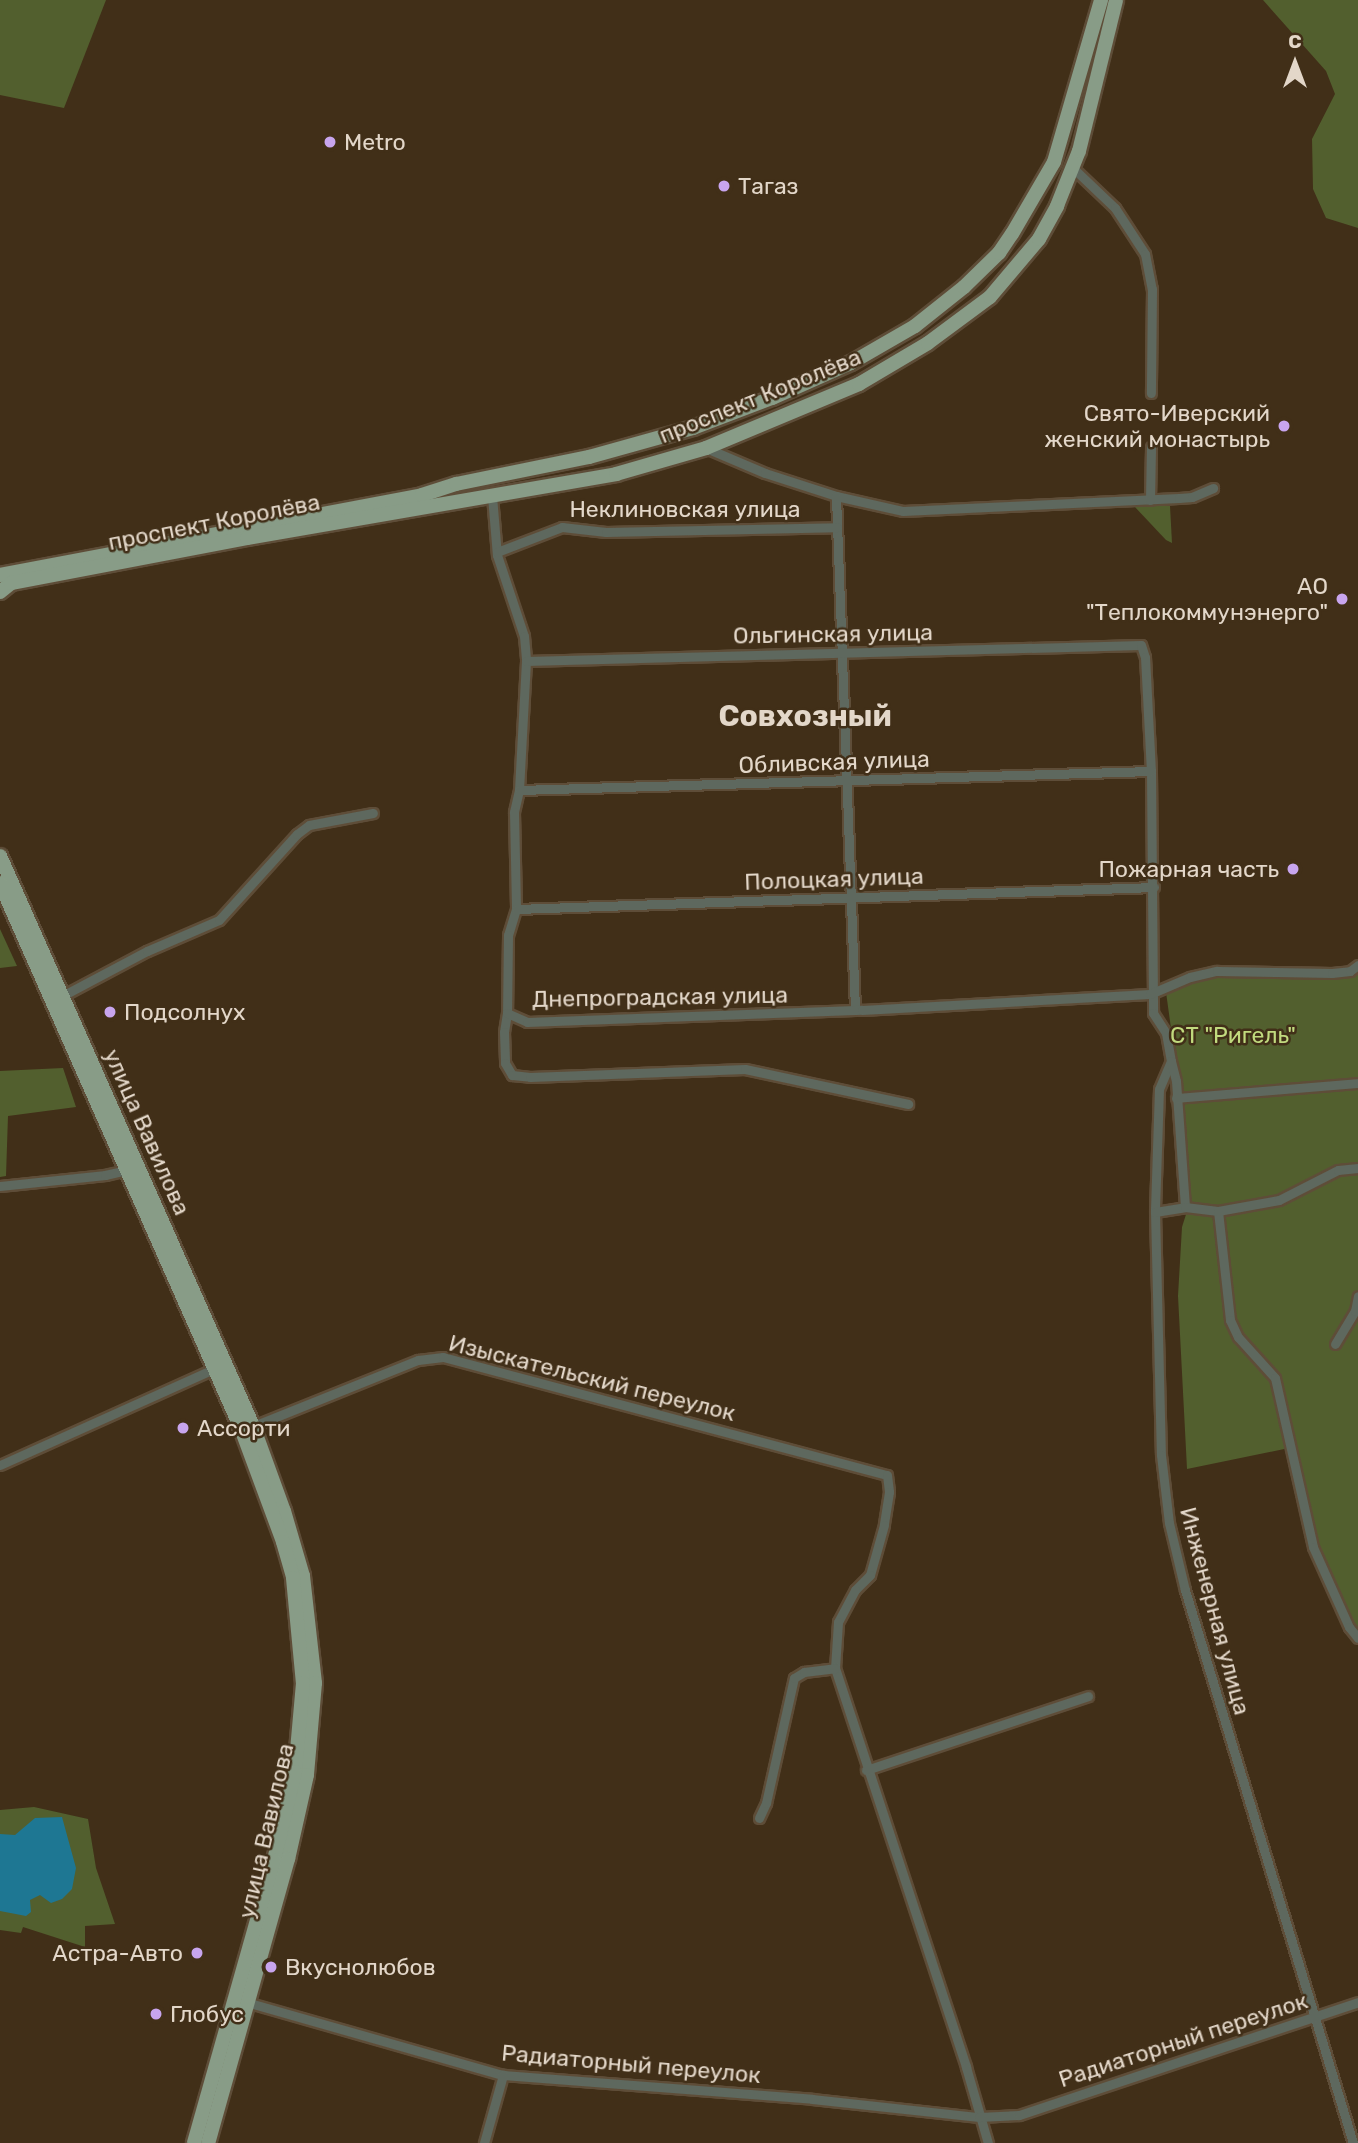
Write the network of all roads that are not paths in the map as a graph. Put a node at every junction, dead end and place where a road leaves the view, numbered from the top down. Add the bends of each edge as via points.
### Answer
1 (1101, 0) edge
2 (1116, 0) edge
3 (1073, 168) junction
4 (1151, 393) dead end
5 (1151, 447) dead end
6 (706, 448) junction
7 (1213, 488) dead end
8 (492, 496) junction
9 (836, 496) junction
10 (1150, 500) junction
11 (837, 527) junction
12 (497, 552) junction
13 (0, 575) edge
14 (0, 592) edge
15 (842, 653) junction
16 (526, 661) junction
17 (1151, 771) junction
18 (847, 781) junction
19 (519, 790) junction
20 (373, 813) dead end
21 (0, 856) edge
22 (0, 883) edge
23 (1154, 887) junction
24 (851, 897) junction
25 (516, 909) junction
26 (1358, 965) edge
27 (1152, 994) junction
28 (62, 996) junction
29 (855, 1010) junction
30 (507, 1013) junction
31 (1171, 1061) junction
32 (1358, 1083) edge
33 (1176, 1098) junction
34 (908, 1104) dead end
35 (1358, 1168) edge
36 (127, 1170) junction
37 (0, 1186) edge
38 (1185, 1207) junction
39 (1218, 1211) junction
40 (1155, 1212) junction
41 (1358, 1297) edge
42 (1335, 1344) dead end
43 (214, 1369) junction
44 (247, 1429) junction
45 (0, 1465) edge
46 (1358, 1638) edge
47 (835, 1668) junction
48 (1088, 1696) dead end
49 (866, 1770) junction
50 (759, 1818) dead end
51 (240, 2000) junction
52 (1358, 2002) edge
53 (1313, 2017) junction
54 (503, 2075) junction
55 (979, 2117) junction
56 (194, 2143) edge
57 (208, 2143) edge
58 (484, 2143) edge
59 (988, 2143) edge
60 (1353, 2143) edge

1 - 13 main road, проспект Королёва via 1054,162 999,253 915,326 851,363 693,428 589,457 411,497
2 - 3 main road, проспект Королёва
3 - 4 street via 1115,208 1145,254 1152,289
3 - 6 main road, проспект Королёва via 1039,239 990,298 928,343 859,384
5 - 10 street
6 - 8 main road, проспект Королёва via 616,474
6 - 9 street, Неклиновская улица
7 - 10 street, Неклиновская улица via 1192,497
8 - 12 street
8 - 14 main road, проспект Королёва via 11,583
9 - 10 street, Неклиновская улица via 903,511
9 - 11 street
11 - 12 street, Неклиновская улица via 606,532 562,527
11 - 15 street
12 - 16 street via 524,636
15 - 16 street, Ольгинская улица
15 - 17 street, Ольгинская улица via 1140,645 1145,657
15 - 18 street
16 - 19 street
17 - 18 street, Обливская улица
17 - 23 street
18 - 19 street, Обливская улица
18 - 24 street
19 - 25 street via 514,812
20 - 28 street via 309,825 219,920
21 - 28 main road, улица Вавилова
22 - 36 main road, улица Вавилова
23 - 24 street, Полоцкая улица
23 - 27 street
24 - 25 street, Полоцкая улица
24 - 29 street
25 - 30 street via 508,935
26 - 27 street via 1350,971 1332,972 1217,971
27 - 29 street, Днепроградская улица
27 - 31 street via 1153,1013 1166,1033
28 - 44 main road, улица Вавилова
29 - 30 street, Днепроградская улица via 527,1022
30 - 34 street, Днепроградская улица via 505,1063 512,1075 745,1069
31 - 33 street
31 - 40 street, Инженерная улица via 1159,1089
32 - 33 street
33 - 38 street
35 - 39 street via 1338,1170 1279,1200
36 - 37 street
36 - 43 main road, улица Вавилова
38 - 39 street
38 - 40 street
39 - 46 street via 1230,1320 1238,1337 1275,1378 1313,1547
40 - 53 street, Инженерная улица via 1161,1455 1169,1523
41 - 42 street
43 - 44 main road, улица Вавилова
43 - 45 street
44 - 47 street, Изыскательский переулок via 418,1360 443,1357 887,1475 884,1525 870,1575 855,1590 838,1622
44 - 51 main road, улица Вавилова via 284,1511 303,1576 315,1683 299,1815
47 - 49 street
47 - 50 street via 794,1678
48 - 49 street
49 - 55 street
51 - 54 street, Радиаторный переулок
51 - 56 main road, улица Вавилова
51 - 57 main road, улица Вавилова
52 - 53 street, Радиаторный переулок
53 - 55 street, Радиаторный переулок via 1019,2115
53 - 60 street, Инженерная улица
54 - 55 street, Радиаторный переулок
54 - 58 street
55 - 59 street

